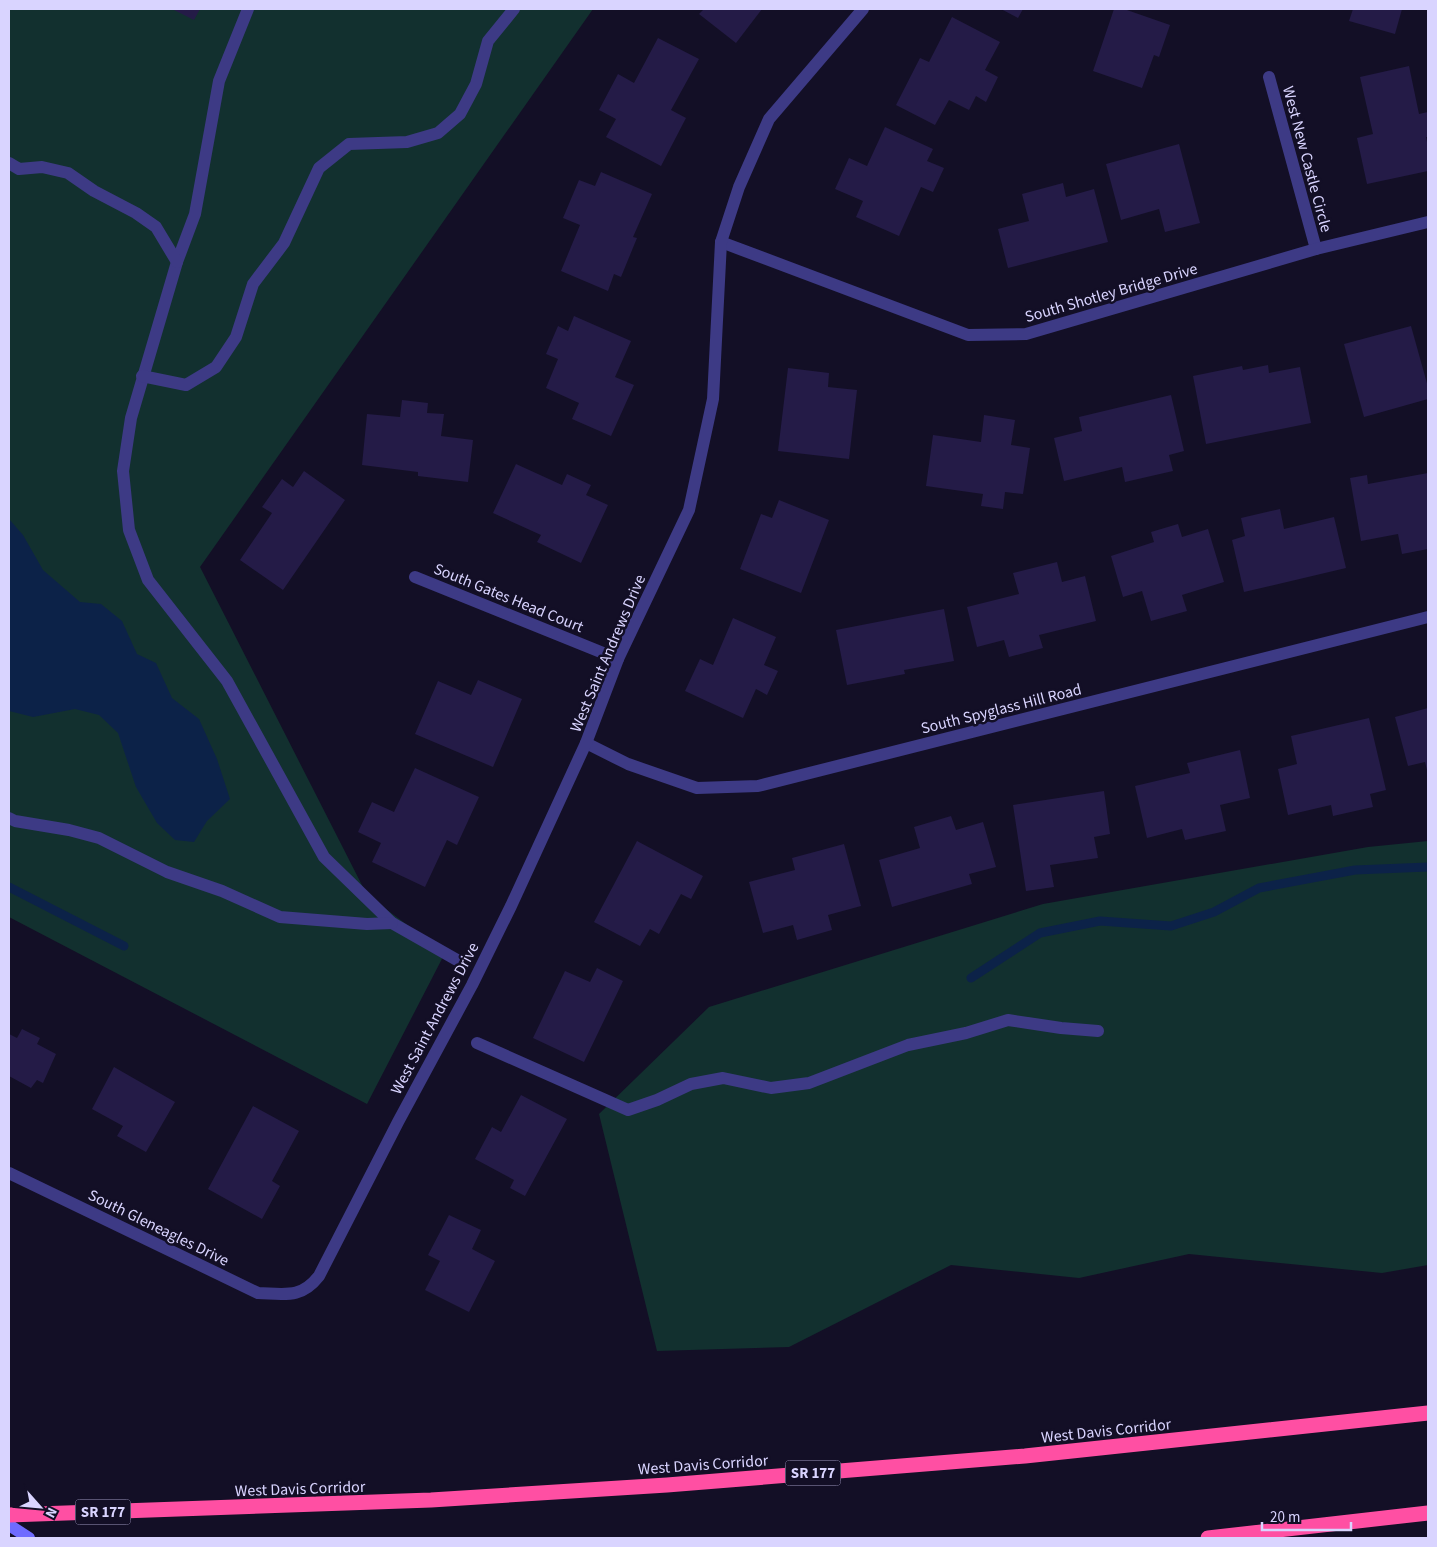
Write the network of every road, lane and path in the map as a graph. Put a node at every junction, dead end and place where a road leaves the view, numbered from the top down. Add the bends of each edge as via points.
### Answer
1 (248, 9) edge
2 (514, 9) edge
3 (863, 9) edge
4 (1269, 77) dead end
5 (9, 163) edge
6 (1428, 222) edge
7 (721, 242) junction
8 (1316, 249) junction
9 (177, 262) junction
10 (142, 376) junction
11 (414, 576) dead end
12 (1428, 617) edge
13 (618, 659) junction
14 (586, 743) junction
15 (9, 818) edge
16 (392, 923) junction
17 (457, 960) dead end
18 (1098, 1031) dead end
19 (477, 1043) dead end
20 (9, 1172) edge
21 (300, 1292) joint
22 (1428, 1413) edge
23 (1428, 1514) edge
24 (9, 1515) edge
25 (9, 1525) edge
26 (29, 1538) edge
27 (1208, 1538) edge

1 - 9 street via 218,81 195,214
2 - 10 street via 488,41 476,84 460,114 438,134 407,142 349,144 319,168 284,243 253,284 236,337 216,367 186,385
3 - 7 street, West Saint Andrews Drive via 768,119 738,187
4 - 8 street, West New Castle Circle
5 - 9 street via 19,169 42,167 68,173 136,213 156,227
6 - 8 street, South Shotley Bridge Drive
7 - 8 street, South Shotley Bridge Drive via 968,334 1026,334
7 - 13 street, West Saint Andrews Drive via 713,399 689,510
9 - 10 street
10 - 16 street via 122,471 129,530 148,580 227,681 324,857
11 - 13 street, South Gates Head Court
12 - 14 street, South Spyglass Hill Road via 758,786 697,788 628,764
13 - 14 street, West Saint Andrews Drive
14 - 21 street, West Saint Andrews Drive via 472,985 319,1276
15 - 16 street via 15,822 100,838 167,872 222,891 280,917
16 - 17 street
18 - 19 street via 1008,1020 966,1034 908,1045 809,1083 771,1088 723,1078 691,1084 628,1110
20 - 21 street, South Gleneagles Drive via 258,1293 290,1295
22 - 24 highway, West Davis Corridor / SR 177 via 1024,1456 677,1484 431,1500
23 - 27 highway
25 - 26 main road

